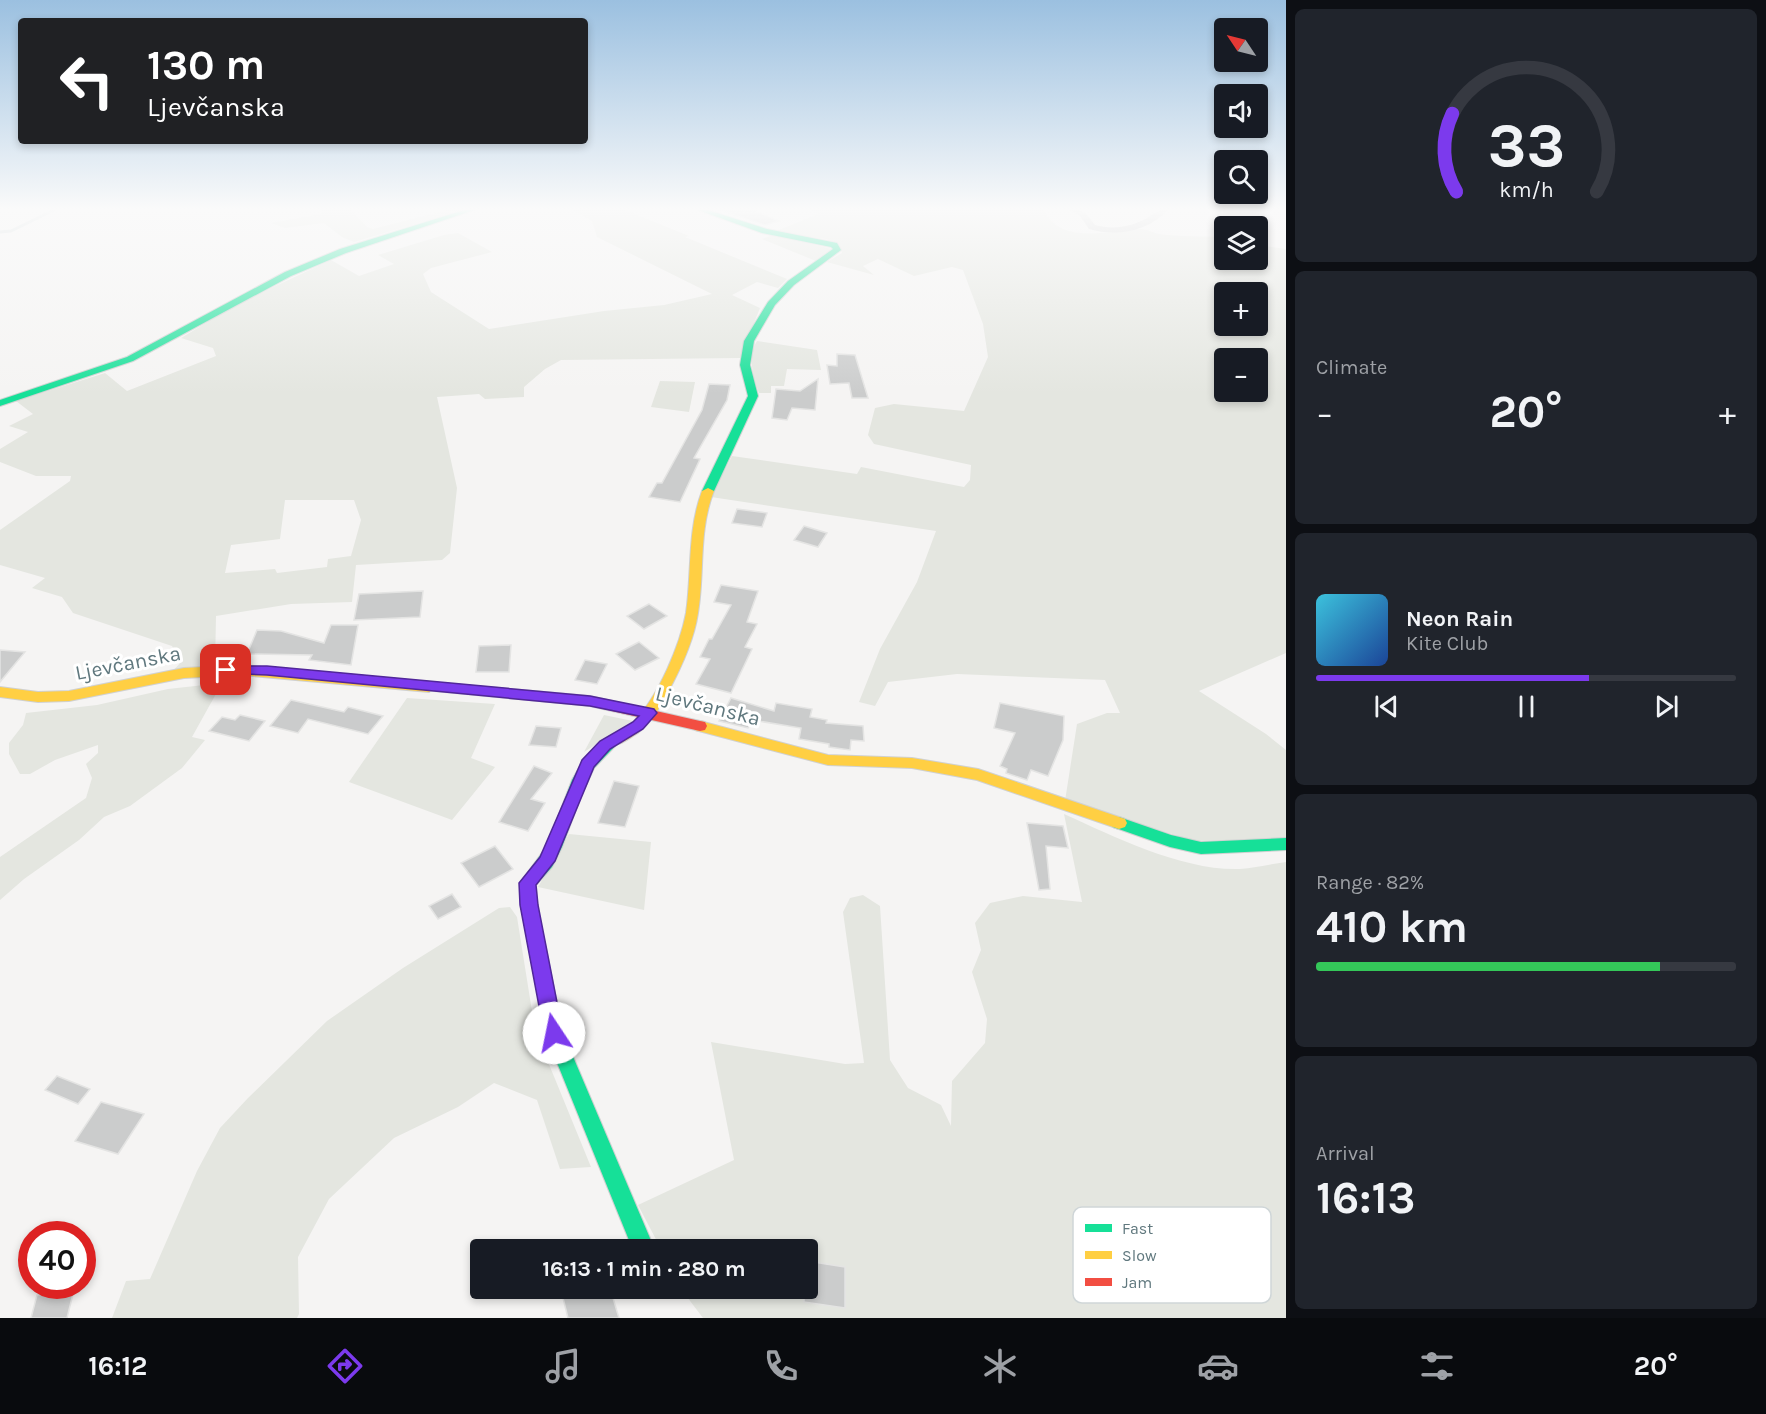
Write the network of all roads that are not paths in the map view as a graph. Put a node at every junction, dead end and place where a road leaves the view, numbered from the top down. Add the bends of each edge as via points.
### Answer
1 (294, 272) edge
2 (806, 272) edge
3 (0, 403) edge
4 (0, 692) edge
5 (649, 713) junction
6 (1286, 844) edge
7 (639, 1239) edge

1 - 3 street via 130,359
2 - 5 street via 771,304 748,342 745,365 753,396 706,494 696,526 693,614
4 - 5 street, Ljevčanska via 69,696 184,673 258,670 590,701
5 - 6 street, Ljevčanska via 828,760 912,763 978,775 1170,842 1212,848
5 - 7 street via 638,726 605,745 587,764 547,861 528,883 554,1033

